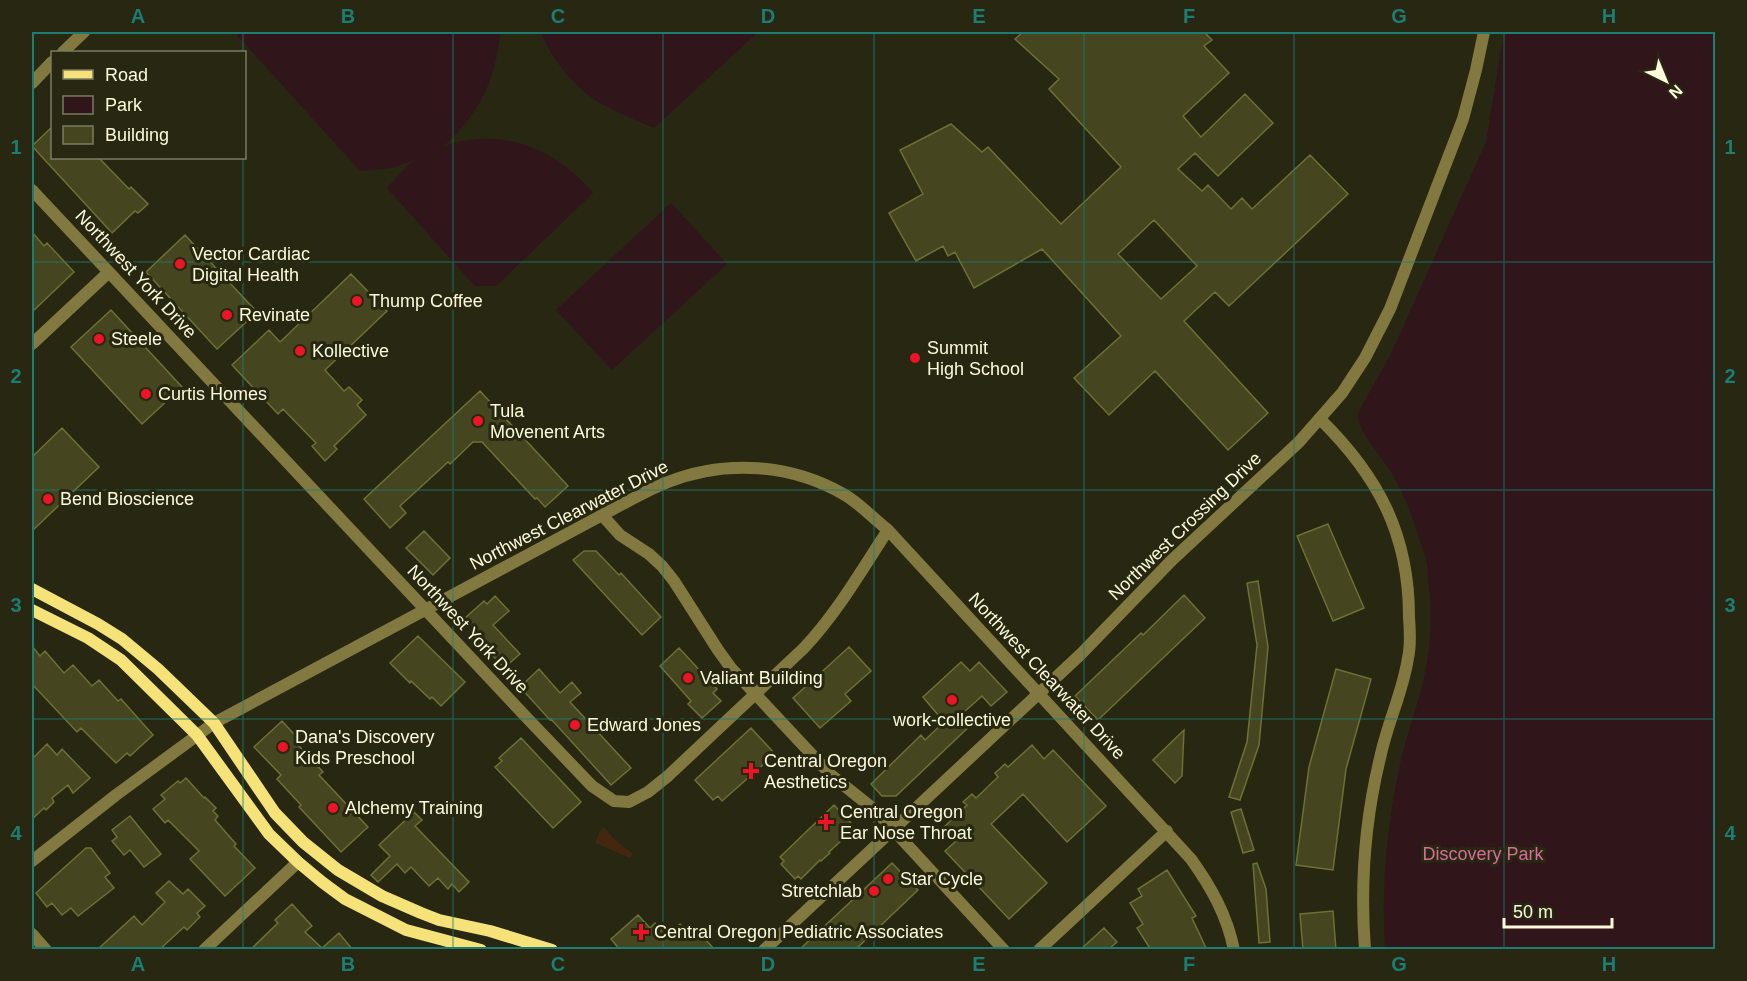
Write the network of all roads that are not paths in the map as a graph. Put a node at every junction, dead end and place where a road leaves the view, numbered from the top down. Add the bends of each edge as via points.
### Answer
1 (84, 32) edge
2 (1484, 32) edge
3 (64, 51) edge
4 (51, 63) edge
5 (32, 83) edge
6 (32, 190) edge
7 (109, 272) junction
8 (32, 344) edge
9 (1320, 419) junction
10 (602, 515) junction
11 (888, 530) junction
12 (32, 590) edge
13 (32, 610) edge
14 (425, 610) junction
15 (1038, 693) junction
16 (754, 694) junction
17 (214, 723) junction
18 (197, 735) junction
19 (893, 830) junction
20 (1167, 831) junction
21 (32, 861) edge
22 (298, 862) junction
23 (32, 934) edge
24 (46, 950) edge
25 (204, 950) edge
26 (481, 950) edge
27 (552, 950) edge
28 (764, 950) edge
29 (1004, 950) edge
30 (1039, 950) edge
31 (1234, 950) edge
32 (1365, 950) edge

1 - 3 street
2 - 9 street, Northwest Crossing Drive via 1463,119 1390,309 1365,358
4 - 5 street
6 - 7 street, Northwest York Drive
7 - 8 street
7 - 14 street, Northwest York Drive
9 - 15 street, Northwest Crossing Drive
9 - 32 street via 1375,486 1404,557 1409,592 1409,655 1381,754 1369,816 1362,882
10 - 11 street, Northwest Clearwater Drive via 669,481 743,466 811,479 846,496
10 - 14 street, Northwest Clearwater Drive
10 - 16 street via 620,535 662,566 731,669
11 - 15 street, Northwest Clearwater Drive
11 - 16 street, Northwest York Drive via 819,633
12 - 17 main road via 122,639
13 - 18 main road via 88,638 121,660
14 - 16 street, Northwest York Drive via 592,786 614,801 629,802 648,792
14 - 17 street, Northwest Clearwater Drive
15 - 19 street, Northwest Crossing Drive
15 - 20 street, Northwest Clearwater Drive
16 - 19 street via 831,775
17 - 18 street, Northwest Clearwater Drive
17 - 27 main road via 274,813 338,870 421,914
18 - 21 street, Northwest Clearwater Drive
18 - 22 main road via 269,834
19 - 28 street, Northwest Crossing Drive
19 - 29 street
20 - 30 street
20 - 31 street, Northwest Clearwater Drive via 1210,887 1224,915
22 - 25 street
22 - 26 main road via 345,898 406,930
23 - 24 street

